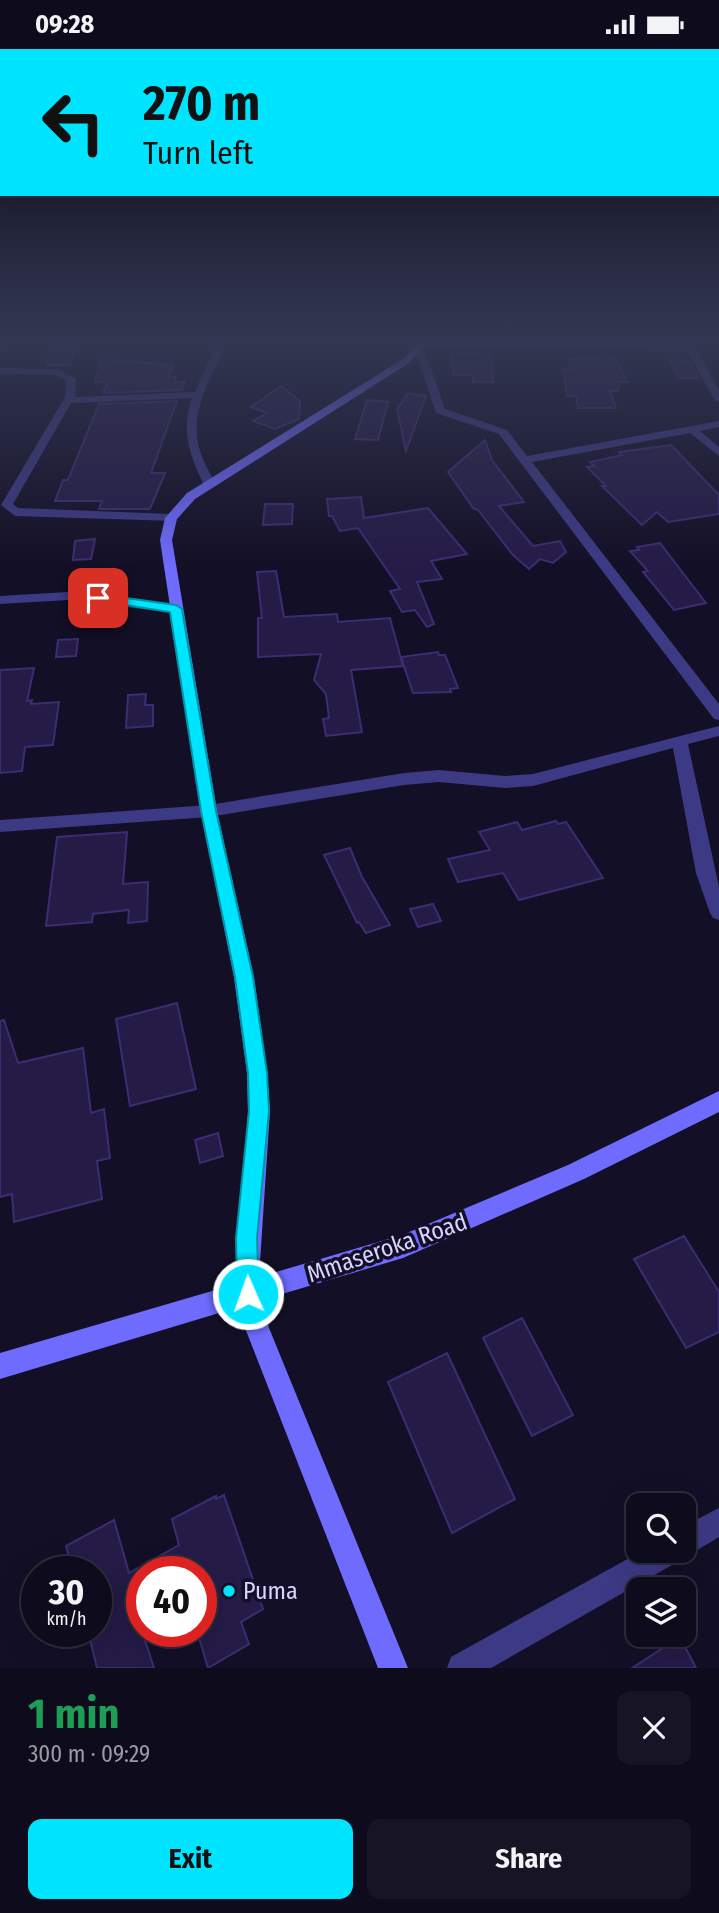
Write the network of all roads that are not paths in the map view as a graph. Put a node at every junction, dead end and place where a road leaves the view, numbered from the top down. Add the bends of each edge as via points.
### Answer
1 (56, 418) edge
2 (195, 418) edge
3 (315, 418) edge
4 (460, 418) edge
5 (719, 424) edge
6 (691, 428) junction
7 (719, 453) edge
8 (524, 460) junction
9 (209, 483) junction
10 (171, 518) junction
11 (0, 600) edge
12 (176, 609) junction
13 (719, 715) edge
14 (719, 731) edge
15 (679, 741) junction
16 (209, 811) junction
17 (0, 826) edge
18 (719, 913) edge
19 (719, 1101) edge
20 (248, 1294) junction
21 (0, 1366) edge
22 (719, 1522) edge
23 (696, 1535) edge
24 (648, 1563) edge
25 (393, 1668) edge
26 (462, 1668) edge

1 - 10 street via 9,509
2 - 9 street via 192,446
3 - 9 street
4 - 8 street via 503,432
5 - 6 street
6 - 7 street
6 - 8 street
8 - 13 street
9 - 10 street
10 - 12 street via 166,540
11 - 12 street via 68,596
12 - 16 street
14 - 15 street
15 - 16 street via 533,780 404,779
15 - 18 street via 705,873
16 - 17 street
16 - 20 street via 244,977 257,1073 259,1111 247,1238
19 - 20 street, Mmaseroka Road via 466,1221 403,1246
20 - 21 street, Mmaseroka Road
20 - 25 street via 257,1328
22 - 23 street
24 - 26 street

